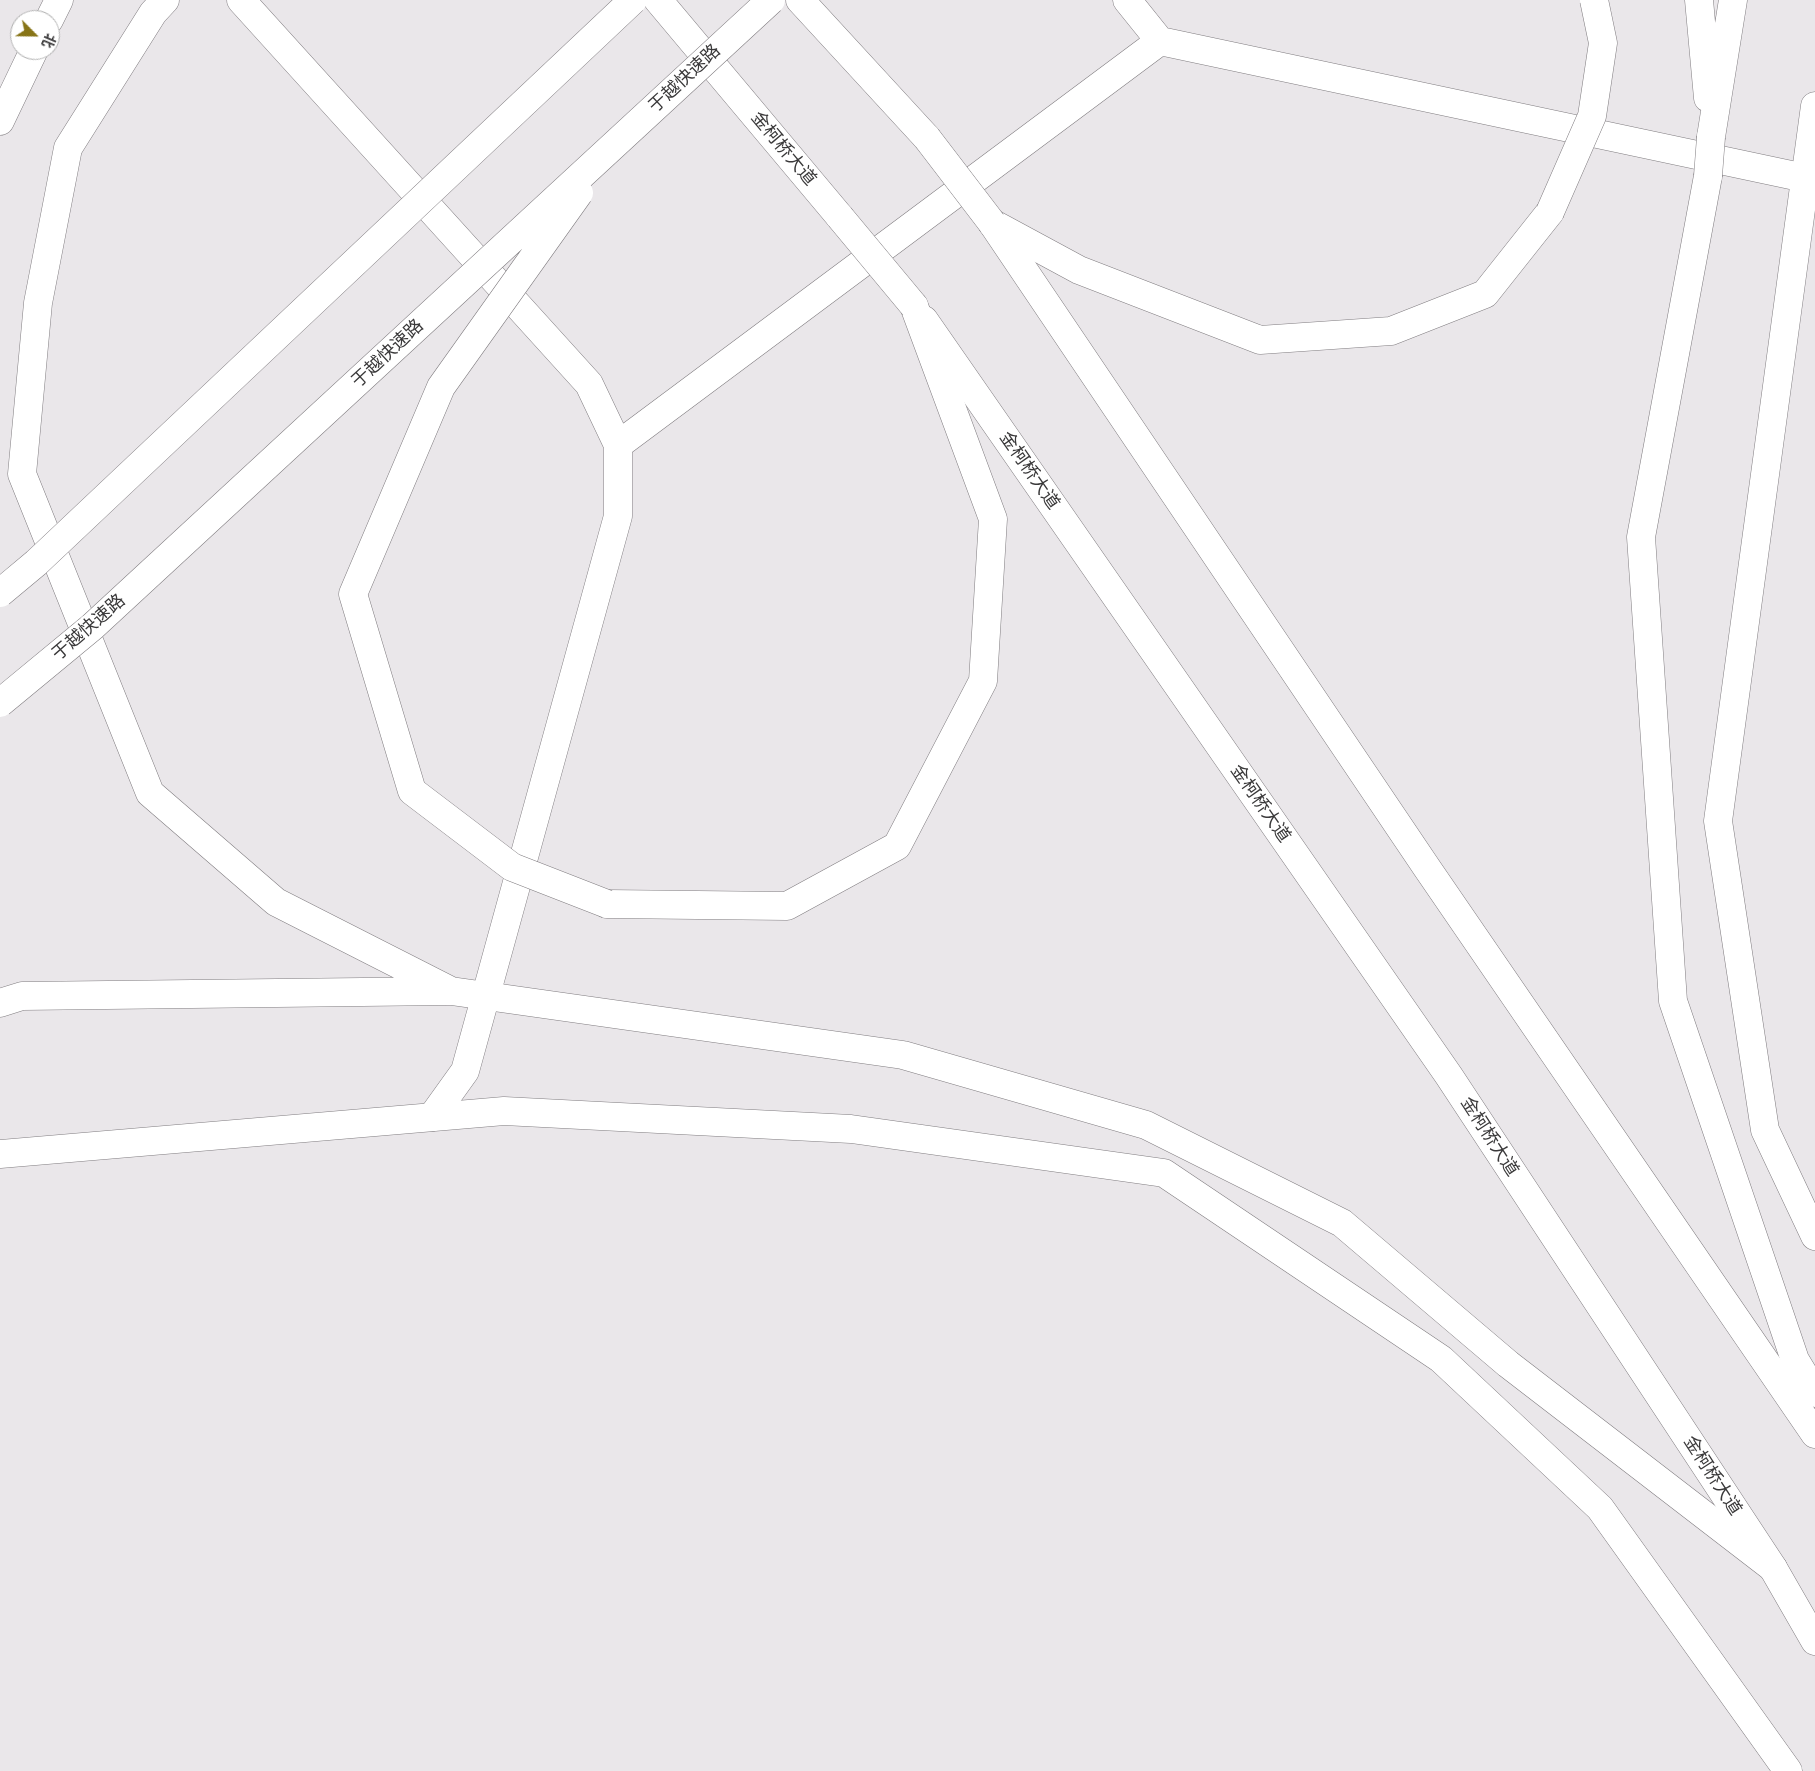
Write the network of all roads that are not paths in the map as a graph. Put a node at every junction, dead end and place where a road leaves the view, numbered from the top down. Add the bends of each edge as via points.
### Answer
1 (165, 0) edge
2 (241, 0) edge
3 (633, 0) edge
4 (658, 0) edge
5 (771, 0) edge
6 (800, 0) edge
7 (1127, 0) edge
8 (1594, 0) edge
9 (1699, 0) edge
10 (1733, 0) edge
11 (1160, 41) junction
12 (30, 60) edge
13 (1815, 106) edge
14 (0, 121) edge
15 (1711, 137) junction
16 (612, 147) junction
17 (1805, 178) junction
18 (992, 223) junction
19 (914, 306) junction
20 (618, 445) junction
21 (0, 593) edge
22 (0, 703) edge
23 (451, 991) junction
24 (0, 1003) edge
25 (432, 1118) junction
26 (0, 1154) edge
27 (1815, 1236) edge
28 (1815, 1393) edge
29 (1815, 1434) edge
30 (1773, 1568) junction
31 (1815, 1642) edge
32 (1788, 1771) edge

1 - 23 main road via 153,13 68,148 38,303 22,474 150,793 276,902
2 - 20 main road via 589,384
3 - 21 main road, bridge via 36,563
4 - 19 main road, 金柯桥大道, bridge
5 - 16 main road, 于越快速路, bridge
6 - 18 main road, bridge via 927,138
7 - 11 main road
8 - 18 main road, bridge via 1603,43 1592,116 1550,212 1486,294 1390,331 1260,340 1079,270
9 - 15 main road
10 - 15 main road
11 - 17 main road
11 - 20 main road
12 - 14 main road
13 - 17 main road
15 - 28 main road, bridge via 1708,176 1641,537 1673,1001 1795,1360
16 - 19 main road, bridge via 441,387 353,594 412,792 512,866 606,904 787,906 897,846 983,681 993,519
16 - 22 main road, 于越快速路, bridge via 92,627
17 - 27 main road via 1718,821 1765,1130
18 - 29 main road via 1421,860
19 - 30 main road, 金柯桥大道 via 1449,1076
20 - 25 main road via 618,516 465,1072
23 - 24 main road via 22,996
23 - 30 main road via 903,1055 1146,1125 1342,1223 1508,1364
25 - 26 main road
25 - 32 main road via 504,1111 851,1129 1164,1173 1441,1359 1600,1508
30 - 31 main road, 金柯桥大道

